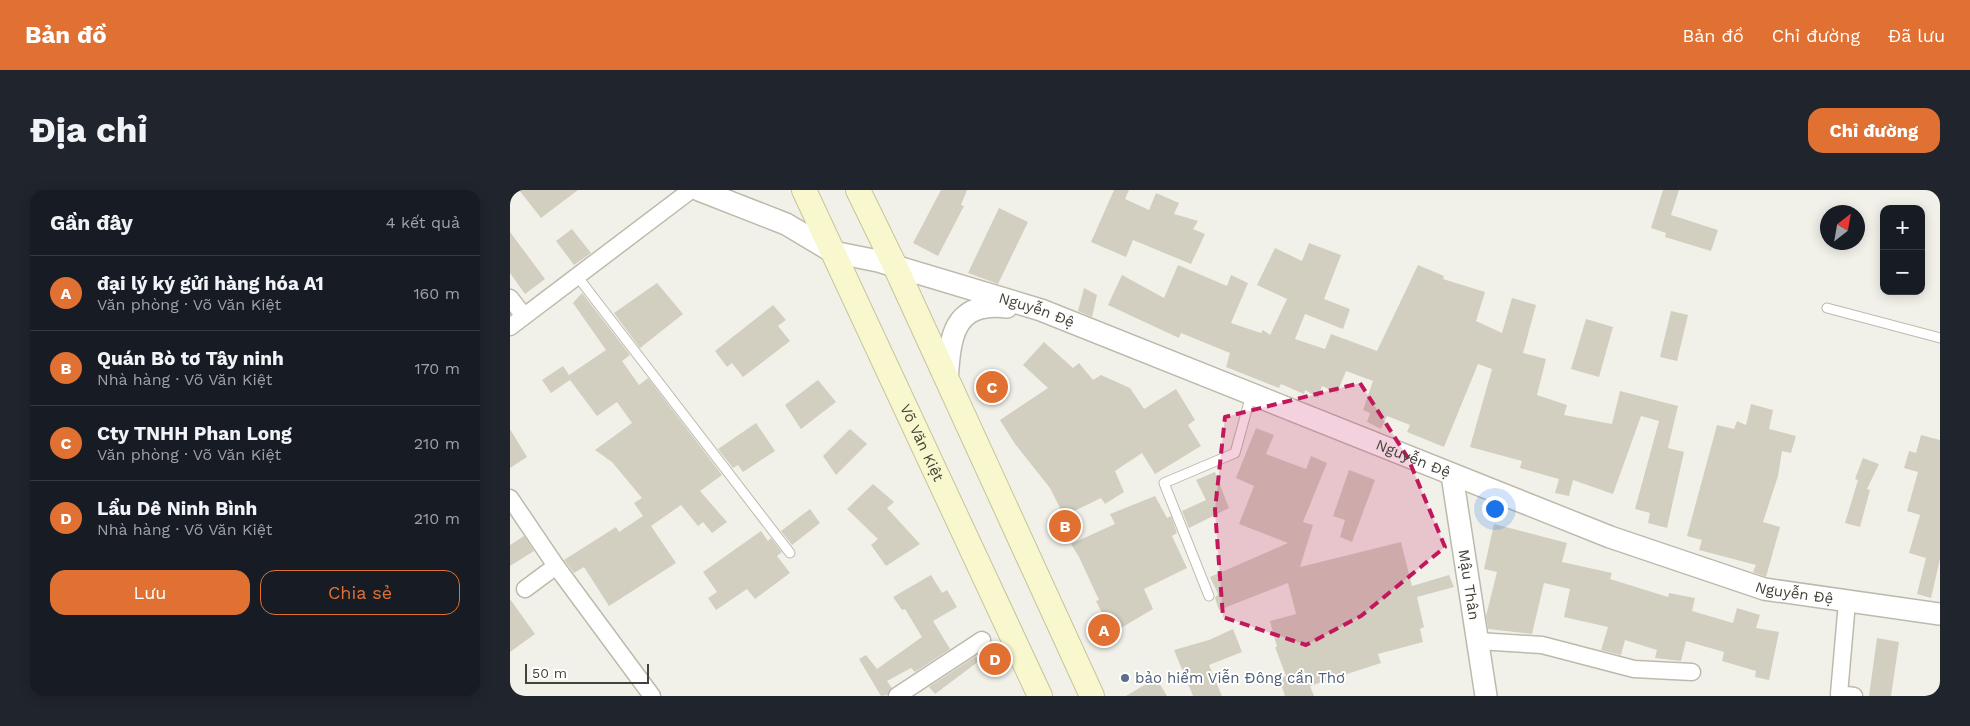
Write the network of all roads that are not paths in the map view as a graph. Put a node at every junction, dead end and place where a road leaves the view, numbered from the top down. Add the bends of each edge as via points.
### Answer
1 (691, 190) edge
2 (699, 190) edge
3 (804, 190) edge
4 (858, 190) edge
5 (833, 252) junction
6 (896, 268) junction
7 (577, 276) junction
8 (510, 298) edge
9 (1828, 308) dead end
10 (1041, 310) junction
11 (524, 316) junction
12 (510, 327) edge
13 (1940, 338) edge
14 (947, 381) junction
15 (1251, 394) junction
16 (1452, 475) junction
17 (512, 504) edge
18 (790, 553) dead end
19 (556, 566) junction
20 (525, 589) dead end
21 (1209, 596) dead end
22 (1847, 602) junction
23 (1940, 614) edge
24 (982, 640) dead end
25 (1478, 641) junction
26 (1692, 672) dead end
27 (1842, 695) edge
28 (652, 696) edge
29 (897, 696) edge
30 (1040, 696) edge
31 (1092, 696) edge
32 (1486, 696) edge

1 - 7 street
2 - 5 street, Nguyễn Đệ via 786,224
3 - 5 main road, Võ Văn Kiệt
4 - 6 main road
5 - 6 street, Nguyễn Đệ
5 - 30 main road, Võ Văn Kiệt
6 - 10 street, Nguyễn Đệ
6 - 14 main road
7 - 11 street
7 - 18 lane
8 - 11 street
9 - 13 lane
10 - 14 street via 996,305 974,308 959,320 949,346
10 - 15 street, Nguyễn Đệ
11 - 12 street
14 - 31 main road
15 - 16 street, Nguyễn Đệ
15 - 21 lane via 1235,453 1164,483
16 - 22 street, Nguyễn Đệ via 1610,538 1764,589
16 - 25 street, Mậu Thân
17 - 19 street
19 - 20 street
19 - 28 street
22 - 23 street, Nguyễn Đệ
22 - 27 street
24 - 29 street
25 - 26 street via 1542,645 1634,669
25 - 32 street, Mậu Thân

